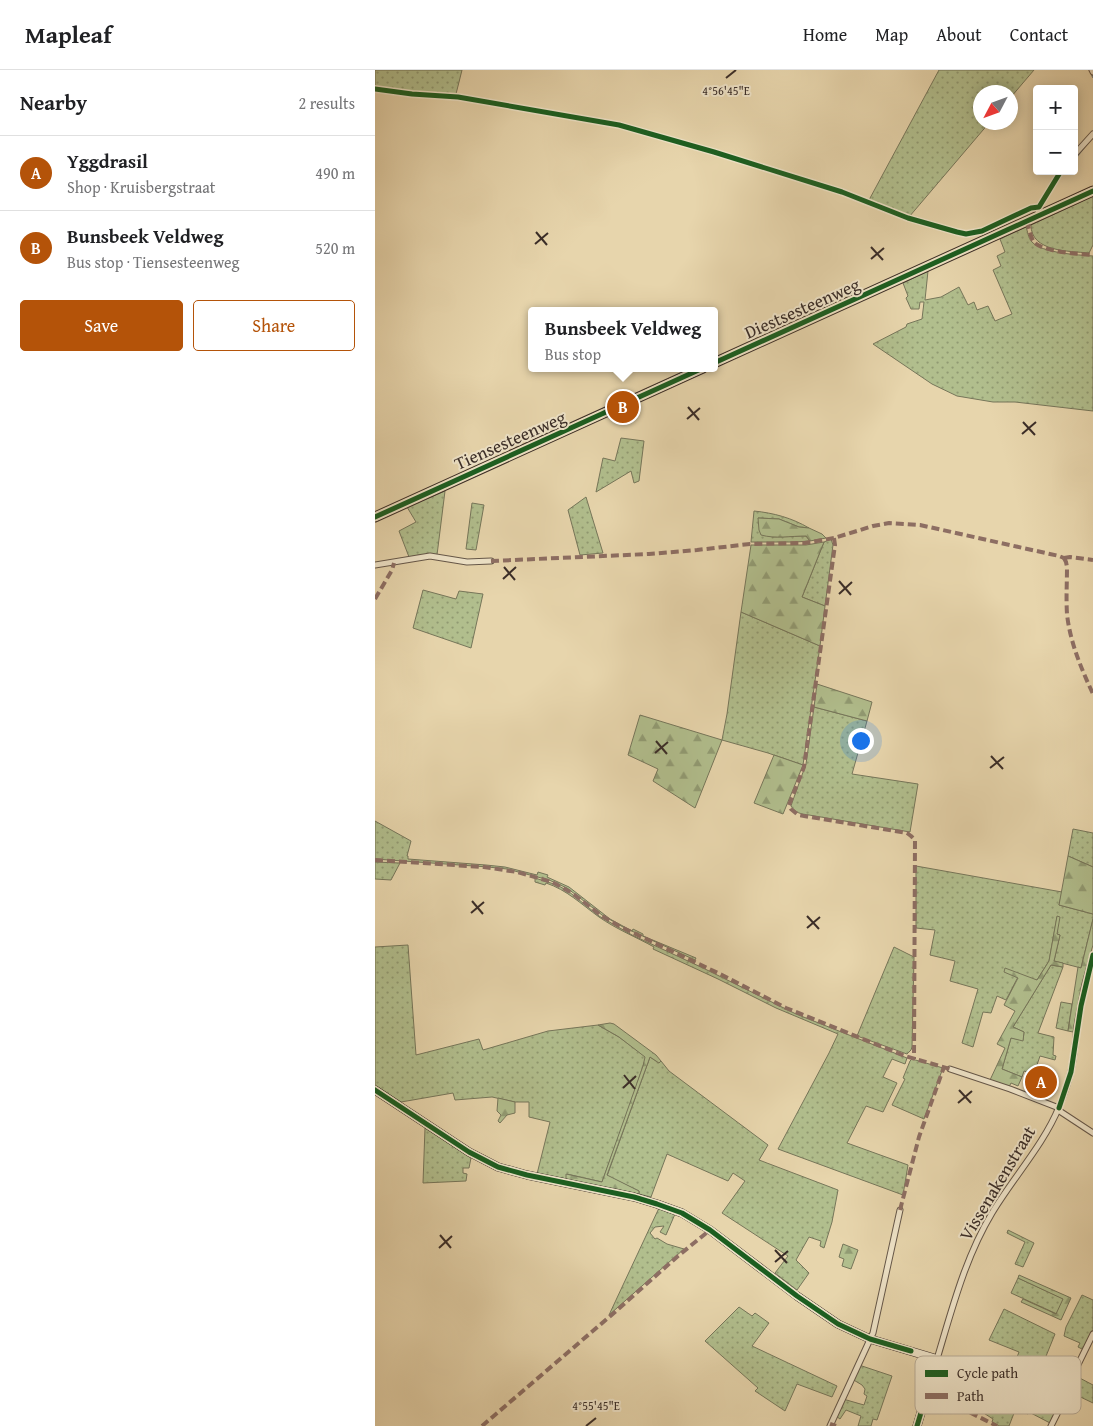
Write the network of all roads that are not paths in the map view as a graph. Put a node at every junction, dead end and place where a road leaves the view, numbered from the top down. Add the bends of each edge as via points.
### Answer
1 (1093, 134) edge
2 (1078, 151) edge
3 (1059, 175) edge
4 (1093, 191) edge
5 (1039, 215) junction
6 (718, 361) edge
7 (694, 372) edge
8 (375, 517) edge
9 (491, 561) dead end
10 (375, 565) edge
11 (1093, 955) edge
12 (950, 1069) dead end
13 (375, 1090) edge
14 (1058, 1109) junction
15 (1093, 1133) edge
16 (900, 1210) dead end
17 (1093, 1334) edge
18 (870, 1339) junction
19 (927, 1356) edge
20 (938, 1356) edge
21 (1081, 1358) edge
22 (921, 1414) edge
23 (1057, 1414) edge
24 (829, 1426) edge
25 (917, 1426) edge
26 (1051, 1426) edge

1 - 2 street
3 - 5 street via 1039,207
4 - 5 main road, Diestsesteenweg
5 - 6 main road, Diestsesteenweg
7 - 8 main road, Tiensesteenweg
9 - 10 street via 467,562 430,556
11 - 14 street, Vissenakenstraat via 1072,1067
12 - 14 street
13 - 18 street via 469,1152 498,1167 650,1201 682,1213 827,1317
14 - 15 street
14 - 20 street, Vissenakenstraat via 992,1213 975,1246 960,1281
16 - 18 street
17 - 21 street
18 - 19 street
18 - 24 street
22 - 25 street, Vissenakenstraat
23 - 26 street

